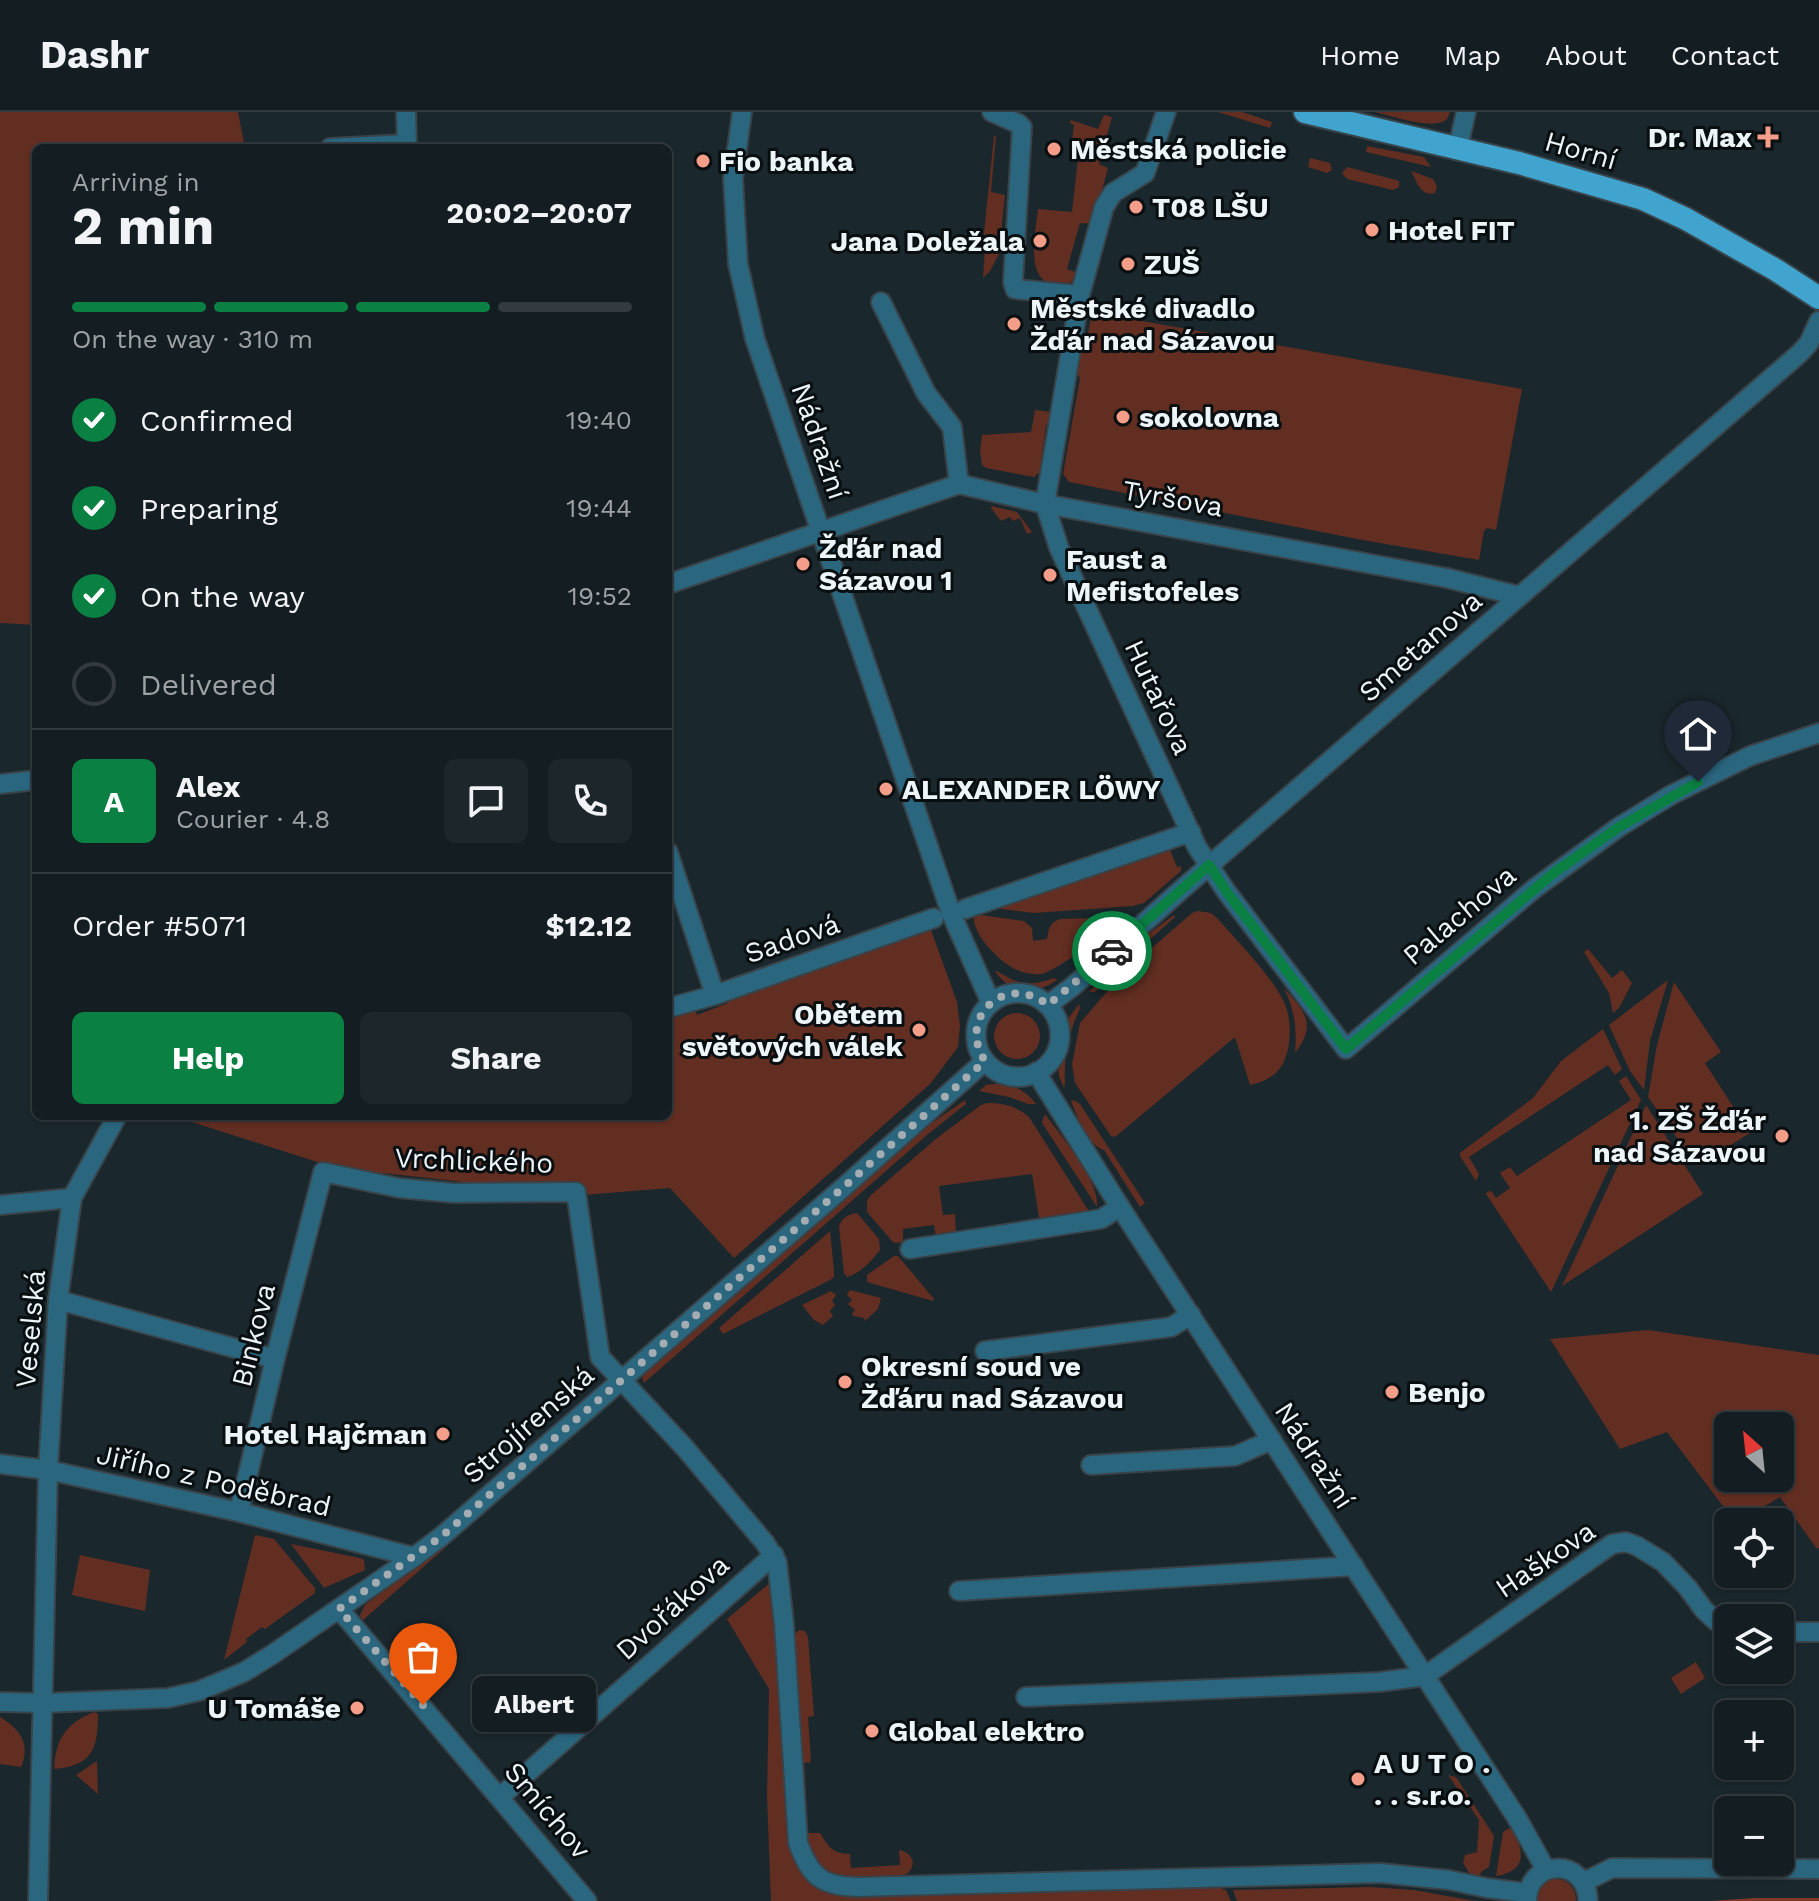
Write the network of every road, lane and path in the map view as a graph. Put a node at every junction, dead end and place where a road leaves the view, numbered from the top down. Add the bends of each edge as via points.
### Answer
1 (406, 112) edge
2 (742, 112) edge
3 (993, 112) edge
4 (1166, 112) edge
5 (1305, 112) edge
6 (1466, 112) edge
7 (407, 144) edge
8 (1458, 148) junction
9 (1080, 295) junction
10 (1819, 298) edge
11 (881, 302) dead end
12 (1819, 321) edge
13 (959, 484) junction
14 (1045, 504) junction
15 (822, 531) junction
16 (672, 583) edge
17 (1519, 596) junction
18 (1819, 733) edge
19 (30, 781) edge
20 (0, 784) edge
21 (1191, 832) junction
22 (672, 864) edge
23 (1209, 865) junction
24 (965, 909) dead end
25 (934, 918) dead end
26 (715, 995) junction
27 (991, 1003) junction
28 (1048, 1005) junction
29 (672, 1007) edge
30 (985, 1061) junction
31 (1036, 1072) junction
32 (115, 1120) edge
33 (323, 1172) joint
34 (72, 1198) junction
35 (0, 1205) edge
36 (1120, 1207) junction
37 (910, 1249) dead end
38 (58, 1300) junction
39 (1191, 1315) junction
40 (985, 1351) dead end
41 (275, 1359) junction
42 (622, 1380) junction
43 (1272, 1440) junction
44 (0, 1464) edge
45 (1091, 1465) dead end
46 (48, 1470) junction
47 (239, 1512) junction
48 (774, 1555) junction
49 (414, 1557) junction
50 (1354, 1566) junction
51 (959, 1591) dead end
52 (339, 1609) junction
53 (1714, 1619) edge
54 (1794, 1632) edge
55 (1819, 1632) edge
56 (1425, 1676) junction
57 (1026, 1697) dead end
58 (0, 1702) edge
59 (43, 1703) junction
60 (500, 1797) junction
61 (1819, 1869) edge
62 (1546, 1870) junction
63 (1584, 1882) junction
64 (1527, 1897) edge
65 (38, 1901) edge
66 (587, 1901) edge
67 (1588, 1901) edge

1 - 7 street
2 - 15 street, Nádražní via 733,179 738,264 755,339
3 - 9 street via 1022,127 1015,289
4 - 9 street via 1145,173 1113,193 1104,207
5 - 8 main road, Horní
6 - 8 street
8 - 10 main road, Horní via 1643,199
9 - 14 street
11 - 13 street via 926,393 952,427
12 - 17 street, Smetanova via 1800,353
13 - 14 street, Tyršova
13 - 15 street
14 - 17 street, Tyršova
14 - 21 street, Hutařova via 1059,548
15 - 16 street
15 - 27 street, Nádražní via 951,913
17 - 23 street, Smetanova
18 - 23 street, Palachova via 1750,756 1619,827 1535,888 1346,1049
19 - 20 street
21 - 23 street, Hutařova
21 - 24 street
22 - 26 street
23 - 28 street, Smetanova
25 - 26 street, Sadová
26 - 29 street, Sadová
27 - 28 street via 1024,993
27 - 30 street via 976,1031
28 - 31 street via 1059,1042 1049,1063
30 - 31 street via 1005,1074
30 - 42 street, Strojírenská
31 - 36 street, Nádražní
32 - 34 street, Veselská
33 - 41 street, Binkova
33 - 42 street, Vrchlického via 454,1193 576,1192 600,1357
34 - 35 street
34 - 38 street, Veselská
36 - 37 street via 1101,1219
36 - 39 street, Nádražní
38 - 41 street
38 - 46 street, Veselská
39 - 40 street via 1171,1327
39 - 43 street, Nádražní
41 - 47 street, Binkova
42 - 48 street
42 - 49 street, Strojírenská
43 - 45 street via 1235,1456
43 - 50 street, Nádražní
44 - 46 street, Jiřího z Poděbrad
46 - 47 street, Jiřího z Poděbrad
46 - 59 street, Veselská
47 - 49 street, Jiřího z Poděbrad
48 - 60 street, Dvořákova
48 - 64 street via 780,1570 798,1843 807,1867 824,1881 858,1887 1380,1873 1449,1880
49 - 52 street, Strojírenská
50 - 51 street
50 - 56 street, Nádražní
52 - 59 street, Strojírenská via 244,1672 199,1691 168,1698
52 - 60 street, Smíchov
53 - 56 street, Haškova via 1663,1562 1626,1542 1612,1544
54 - 55 street
56 - 57 street
56 - 62 street, Nádražní
58 - 59 street, Strojírenská
59 - 65 street
60 - 66 street, Smíchov
61 - 63 street via 1612,1868
62 - 63 street via 1567,1869
62 - 64 street via 1533,1879
63 - 67 street

